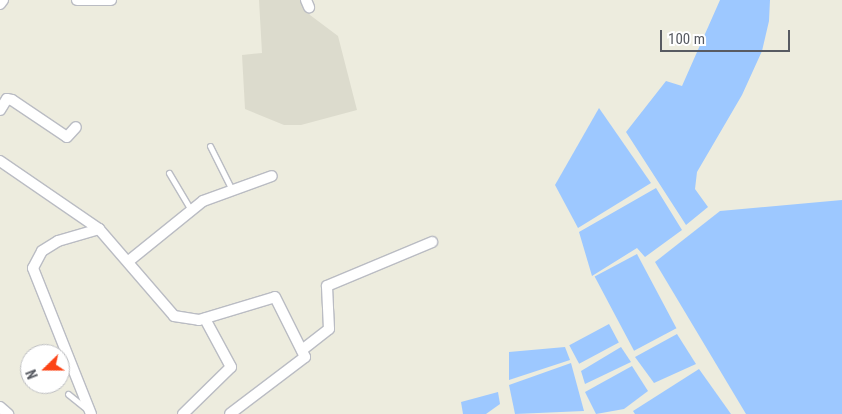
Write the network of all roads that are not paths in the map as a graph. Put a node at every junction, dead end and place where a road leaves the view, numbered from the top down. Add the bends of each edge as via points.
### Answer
1 (3, 0) edge
2 (77, 0) edge
3 (111, 0) edge
4 (0, 4) edge
5 (3, 95) edge
6 (0, 110) edge
7 (76, 126) dead end
8 (210, 146) dead end
9 (0, 161) edge
10 (169, 173) dead end
11 (272, 176) dead end
12 (232, 190) junction
13 (191, 210) junction
14 (99, 229) junction
15 (432, 242) dead end
16 (130, 260) junction
17 (204, 319) junction
18 (302, 350) junction
19 (68, 394) dead end
20 (0, 407) edge
21 (91, 413) edge
22 (8, 414) edge
23 (183, 414) edge
24 (230, 414) edge

1 - 4 street
2 - 3 street
5 - 6 street
5 - 7 street via 67,137
8 - 12 lane
9 - 14 street
10 - 13 lane
11 - 12 street
12 - 13 street
13 - 16 street
14 - 16 street
14 - 21 street via 58,241 42,251 33,268
15 - 18 street via 326,286 329,330
16 - 17 street via 170,312 188,320
17 - 18 street via 275,297
17 - 23 street via 231,367
18 - 24 street via 305,357
19 - 21 lane
20 - 22 street

